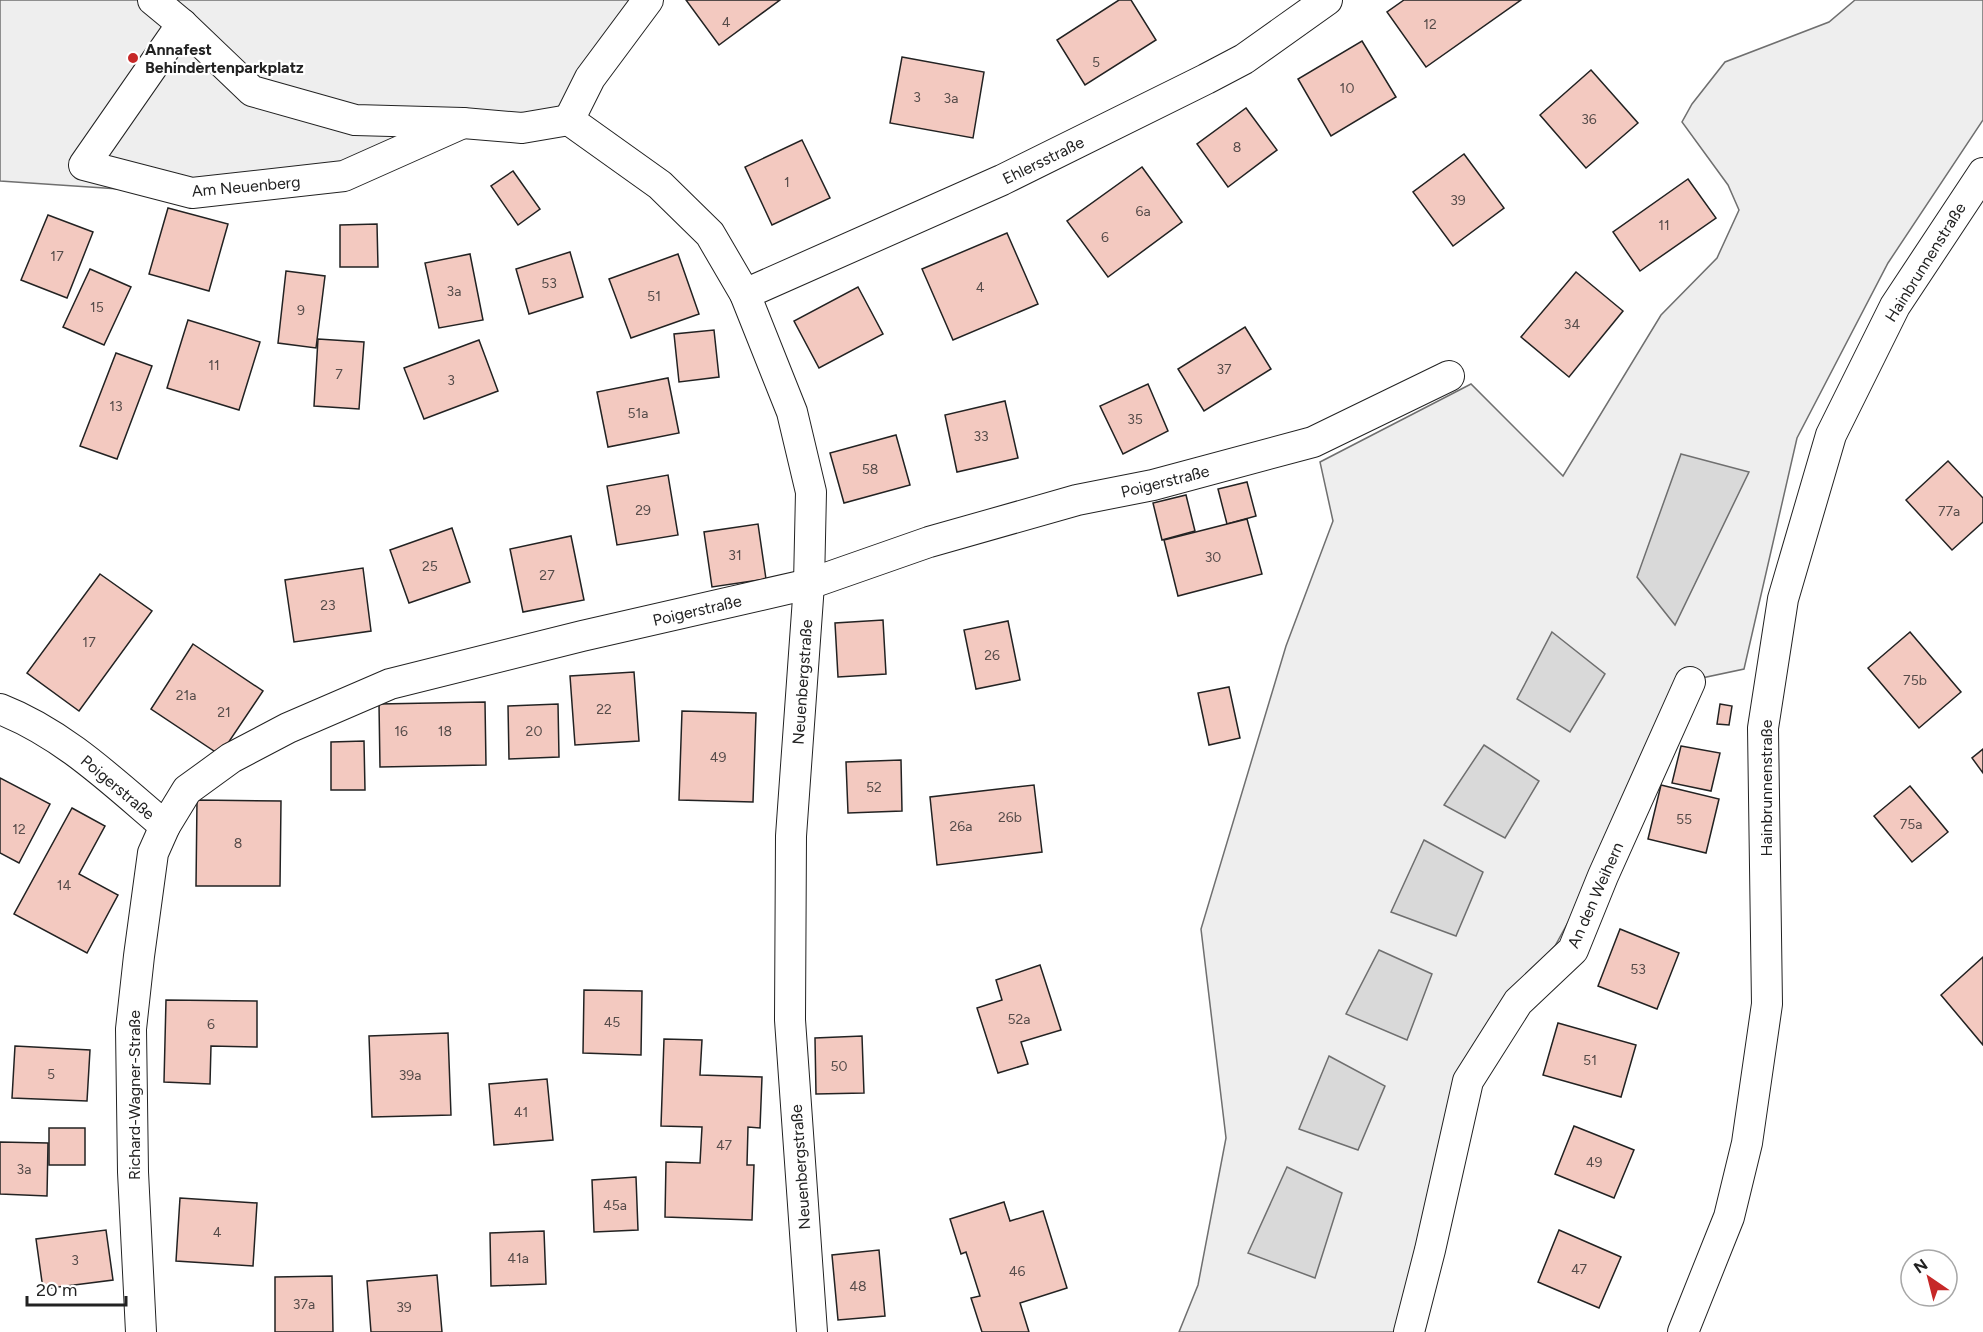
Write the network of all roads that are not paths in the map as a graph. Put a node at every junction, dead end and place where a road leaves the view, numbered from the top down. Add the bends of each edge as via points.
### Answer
1 (153, 0) edge
2 (648, 0) edge
3 (1327, 0) edge
4 (182, 24) junction
5 (569, 120) junction
6 (463, 123) junction
7 (1983, 173) edge
8 (745, 294) junction
9 (1449, 376) dead end
10 (809, 584) junction
11 (1690, 682) dead end
12 (0, 709) edge
13 (165, 826) junction
14 (141, 1332) edge
15 (812, 1332) edge
16 (1409, 1332) edge
17 (1683, 1332) edge

1 - 4 street, Am Neuenberg
2 - 5 street via 590,78
3 - 8 street, Ehlersstraße via 1244,59 1206,79 1002,180
4 - 6 street, Am Neuenberg via 252,91 355,120
4 - 6 street, Am Neuenberg via 84,165 192,193 215,191 344,176
5 - 6 street, Am Neuenberg via 522,128
5 - 8 street, Neuenbergstraße via 660,185 710,234
7 - 17 street, Hainbrunnenstraße via 1895,306 1831,435 1783,599 1763,728 1767,1004 1747,1143 1729,1217
8 - 10 street, Neuenbergstraße via 792,412 811,492
9 - 10 street, Poigerstraße via 1313,442 1152,485 1077,500 929,542
10 - 13 street, Poigerstraße via 390,684 288,728 231,758 187,790
10 - 15 street, Neuenbergstraße via 791,836 790,1020
11 - 16 street, An den Weihern via 1573,950 1518,1002 1468,1081
12 - 13 street, Poigerstraße via 67,744
13 - 14 street, Richard-Wagner-Straße via 153,853 131,1029

